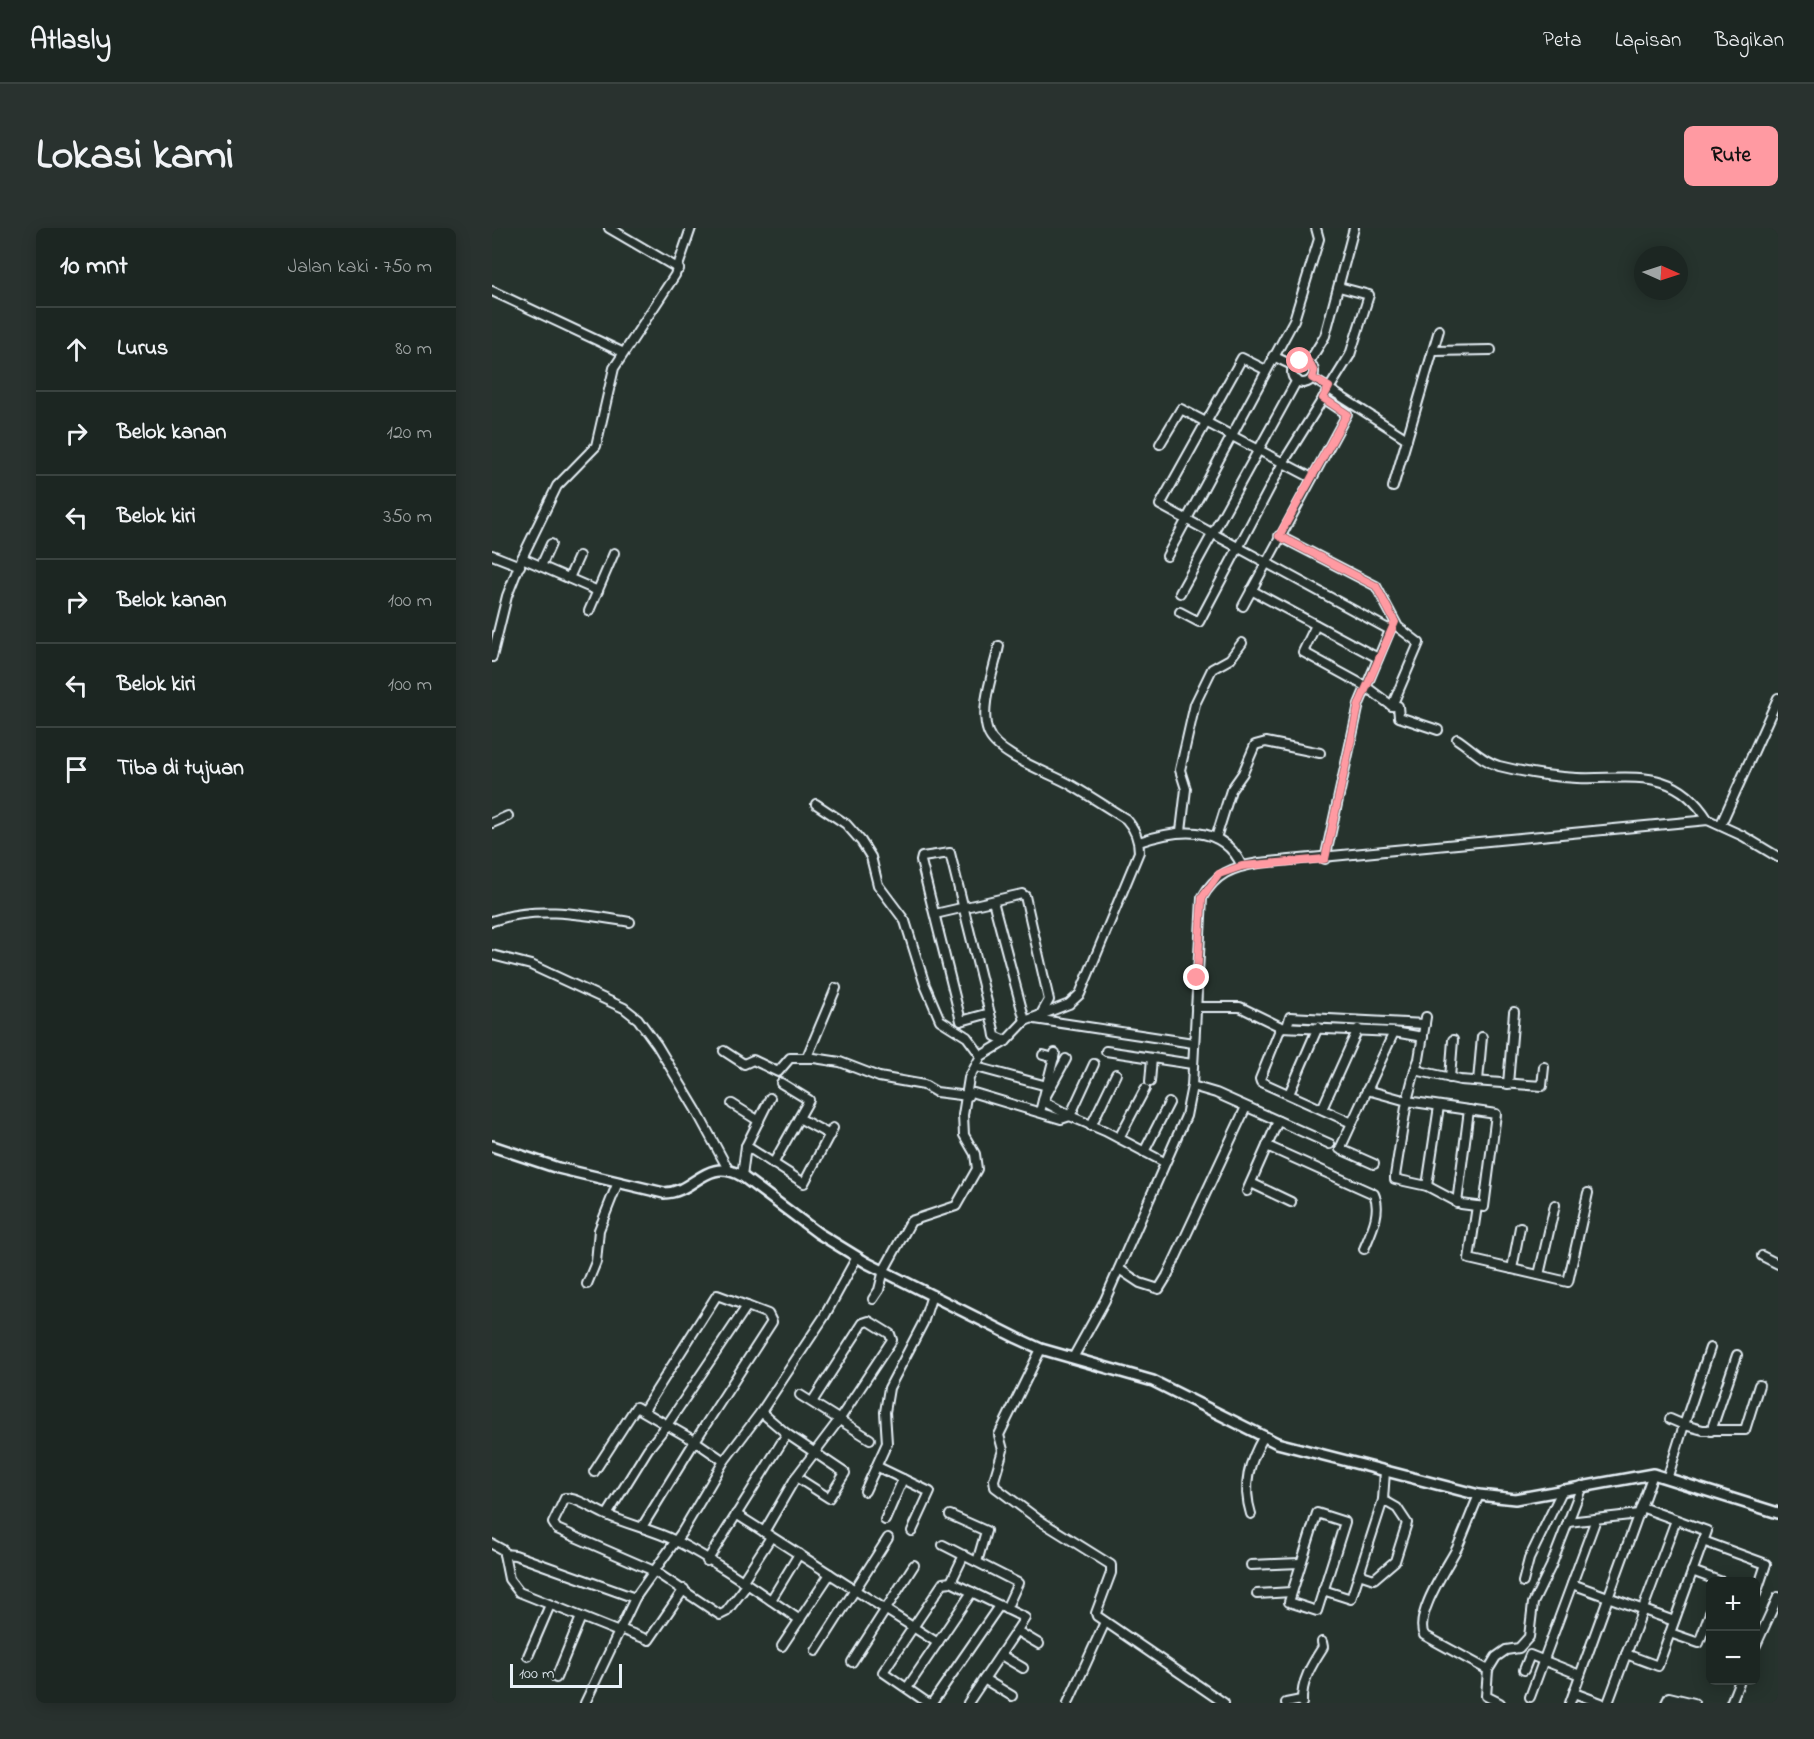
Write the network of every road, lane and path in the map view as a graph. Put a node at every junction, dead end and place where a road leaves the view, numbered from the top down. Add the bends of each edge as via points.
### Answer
1 (609, 228) edge
2 (691, 228) edge
3 (1316, 228) edge
4 (1354, 228) edge
5 (678, 269) junction
6 (1339, 287) junction
7 (492, 291) edge
8 (1439, 330) dead end
9 (1491, 350) dead end
10 (1433, 351) junction
11 (622, 352) junction
12 (1274, 356) junction
13 (1309, 362) junction
14 (1294, 366) junction
15 (1266, 370) junction
16 (1312, 378) junction
17 (1297, 380) junction
18 (1329, 387) junction
19 (1323, 398) junction
20 (1206, 422) junction
21 (1232, 436) junction
22 (1407, 439) junction
23 (1160, 444) dead end
24 (1260, 450) junction
25 (1283, 463) junction
26 (1312, 478) junction
27 (1393, 487) dead end
28 (1187, 520) junction
29 (1212, 533) junction
30 (1279, 536) junction
31 (551, 544) dead end
32 (1237, 548) junction
33 (614, 553) dead end
34 (492, 555) edge
35 (579, 556) dead end
36 (1167, 556) dead end
37 (521, 562) junction
38 (1265, 563) junction
39 (541, 566) junction
40 (569, 578) junction
41 (1251, 590) junction
42 (598, 591) junction
43 (1180, 593) dead end
44 (1243, 606) dead end
45 (589, 611) dead end
46 (1180, 612) dead end
47 (1395, 622) junction
48 (1316, 625) junction
49 (1390, 630) junction
50 (1242, 643) dead end
51 (999, 646) dead end
52 (492, 655) edge
53 (1378, 658) junction
54 (1365, 686) junction
55 (1777, 702) edge
56 (1392, 706) junction
57 (1438, 730) dead end
58 (1457, 739) dead end
59 (1320, 753) dead end
60 (816, 804) dead end
61 (508, 816) dead end
62 (1708, 820) junction
63 (492, 823) edge
64 (1720, 824) junction
65 (1181, 831) junction
66 (1216, 838) junction
67 (1139, 842) junction
68 (1778, 857) edge
69 (1325, 859) junction
70 (1242, 866) junction
71 (993, 900) junction
72 (964, 907) junction
73 (934, 914) junction
74 (492, 921) edge
75 (630, 922) dead end
76 (492, 956) edge
77 (836, 988) dead end
78 (1196, 1007) junction
79 (1514, 1012) dead end
80 (990, 1013) junction
81 (1300, 1017) junction
82 (1032, 1019) junction
83 (1284, 1027) junction
84 (1299, 1027) junction
85 (1318, 1027) junction
86 (1358, 1029) junction
87 (1394, 1032) junction
88 (1424, 1037) junction
89 (1482, 1037) dead end
90 (1453, 1040) dead end
91 (1006, 1041) junction
92 (1193, 1043) junction
93 (1106, 1051) dead end
94 (724, 1052) dead end
95 (1042, 1055) dead end
96 (981, 1056) junction
97 (807, 1057) junction
98 (1152, 1058) junction
99 (1066, 1059) dead end
100 (1094, 1064) dead end
101 (1192, 1064) junction
102 (1544, 1067) dead end
103 (980, 1068) dead end
104 (1415, 1070) junction
105 (1116, 1074) dead end
106 (1450, 1078) junction
107 (1479, 1081) junction
108 (1150, 1082) dead end
109 (781, 1083) dead end
110 (1508, 1084) junction
111 (1047, 1086) junction
112 (1192, 1086) junction
113 (1144, 1089) dead end
114 (1367, 1090) junction
115 (1289, 1094) junction
116 (971, 1095) junction
117 (770, 1098) dead end
118 (1043, 1101) junction
119 (1407, 1101) junction
120 (1169, 1103) dead end
121 (732, 1104) dead end
122 (1439, 1106) junction
123 (1246, 1107) junction
124 (1322, 1109) junction
125 (1469, 1110) junction
126 (1040, 1112) junction
127 (1070, 1116) junction
128 (799, 1118) junction
129 (759, 1121) junction
130 (1278, 1121) junction
131 (1352, 1123) junction
132 (1090, 1126) junction
133 (1119, 1138) junction
134 (1330, 1144) dead end
135 (492, 1146) edge
136 (746, 1146) junction
137 (1267, 1146) junction
138 (1144, 1152) junction
139 (1164, 1162) junction
140 (773, 1164) junction
141 (1374, 1164) dead end
142 (728, 1169) junction
143 (742, 1176) junction
144 (618, 1182) junction
145 (1426, 1186) junction
146 (1588, 1193) dead end
147 (1291, 1202) dead end
148 (1457, 1203) junction
149 (1555, 1205) dead end
150 (1477, 1206) junction
151 (1520, 1227) dead end
152 (1364, 1249) dead end
153 (1762, 1256) dead end
154 (857, 1257) junction
155 (1778, 1264) edge
156 (1119, 1269) junction
157 (1512, 1269) junction
158 (884, 1270) junction
159 (1539, 1275) junction
160 (586, 1284) dead end
161 (932, 1295) junction
162 (873, 1299) dead end
163 (747, 1306) junction
164 (1710, 1348) dead end
165 (1041, 1349) junction
166 (1737, 1355) dead end
167 (1074, 1356) junction
168 (1759, 1385) dead end
169 (800, 1395) dead end
170 (812, 1402) junction
171 (644, 1410) junction
172 (761, 1412) junction
173 (1670, 1419) dead end
174 (839, 1420) junction
175 (667, 1425) junction
176 (1684, 1425) junction
177 (1711, 1431) junction
178 (787, 1434) junction
179 (1264, 1436) junction
180 (870, 1439) dead end
181 (695, 1441) junction
182 (814, 1451) junction
183 (724, 1461) junction
184 (878, 1467) junction
185 (1385, 1471) junction
186 (594, 1473) dead end
187 (1653, 1474) junction
188 (796, 1476) junction
189 (1668, 1476) junction
190 (903, 1479) junction
191 (1582, 1486) junction
192 (1563, 1489) junction
193 (865, 1491) dead end
194 (1479, 1495) junction
195 (1383, 1500) junction
196 (1640, 1511) junction
197 (1778, 1513) edge
198 (736, 1514) junction
199 (1251, 1514) dead end
200 (607, 1515) junction
201 (950, 1515) dead end
202 (1596, 1519) junction
203 (885, 1520) dead end
204 (1676, 1520) junction
205 (1568, 1522) junction
206 (642, 1527) junction
207 (912, 1531) dead end
208 (767, 1535) junction
209 (888, 1538) dead end
210 (676, 1541) junction
211 (1703, 1541) junction
212 (492, 1544) edge
213 (943, 1545) dead end
214 (504, 1554) junction
215 (799, 1554) junction
216 (964, 1556) junction
217 (707, 1561) junction
218 (977, 1562) junction
219 (1300, 1563) junction
220 (914, 1565) dead end
221 (1251, 1565) dead end
222 (654, 1571) junction
223 (1692, 1571) junction
224 (830, 1574) junction
225 (1359, 1574) junction
226 (1710, 1577) edge
227 (1760, 1580) edge
228 (951, 1582) junction
229 (1523, 1582) dead end
230 (744, 1584) junction
231 (1572, 1584) junction
232 (684, 1589) junction
233 (855, 1589) junction
234 (1323, 1590) junction
235 (972, 1592) junction
236 (1291, 1592) junction
237 (1257, 1594) dead end
238 (1778, 1597) edge
239 (635, 1598) junction
240 (1608, 1598) junction
241 (771, 1600) junction
242 (550, 1605) junction
243 (1002, 1607) junction
244 (884, 1610) junction
245 (1642, 1610) junction
246 (581, 1617) junction
247 (800, 1620) junction
248 (1674, 1621) junction
249 (1105, 1622) junction
250 (1706, 1625) edge
251 (912, 1627) junction
252 (620, 1630) junction
253 (1017, 1631) junction
254 (1670, 1633) junction
255 (1760, 1635) edge
256 (1322, 1642) dead end
257 (938, 1643) junction
258 (1040, 1644) dead end
259 (782, 1646) dead end
260 (816, 1652) dead end
261 (1626, 1654) junction
262 (1000, 1655) junction
263 (528, 1656) dead end
264 (1543, 1660) junction
265 (852, 1662) dead end
266 (1023, 1668) dead end
267 (1488, 1670) junction
268 (1524, 1670) dead end
269 (1580, 1675) junction
270 (556, 1678) dead end
271 (984, 1679) junction
272 (1738, 1685) edge
273 (907, 1688) junction
274 (1574, 1693) junction
275 (1012, 1696) dead end
276 (1530, 1696) dead end
277 (1302, 1701) edge
278 (585, 1703) edge
279 (930, 1703) edge
280 (968, 1703) edge
281 (1068, 1703) edge
282 (1224, 1703) edge
283 (1286, 1703) edge
284 (1500, 1703) edge
285 (1570, 1703) edge
286 (1601, 1703) edge
287 (1608, 1703) edge
288 (1666, 1703) edge
289 (1694, 1703) edge
290 (1731, 1703) edge

1 - 5 street
2 - 5 street
3 - 12 street via 1319,239 1294,320
4 - 6 street
5 - 11 street
6 - 13 street via 1325,336
6 - 18 street via 1369,295 1350,355
7 - 11 street
8 - 10 street
9 - 10 street
10 - 22 street
11 - 37 street via 610,381 597,446 557,486
12 - 14 street
12 - 15 street
13 - 14 street via 1300,361
13 - 16 street via 1314,372
14 - 17 street
15 - 20 street via 1242,358
15 - 21 street
16 - 17 street via 1306,382
16 - 18 street
17 - 24 street
18 - 19 street
18 - 22 street
19 - 25 street
19 - 26 street via 1347,414
20 - 21 street
20 - 23 street via 1181,409
20 - 28 street via 1161,505
21 - 24 street
21 - 28 street
22 - 27 street
24 - 25 street
24 - 29 street
25 - 26 street
25 - 32 street
26 - 30 street
28 - 29 street
28 - 36 street
29 - 32 street
29 - 43 street
30 - 38 street
30 - 47 street via 1376,586
31 - 39 street
32 - 38 street
32 - 46 street via 1199,622
33 - 42 street
34 - 37 street
35 - 40 street
37 - 39 street
37 - 52 street via 507,596
38 - 41 street
38 - 49 street
39 - 40 street
40 - 42 street
41 - 44 street
41 - 48 street
42 - 45 street
47 - 49 street
47 - 56 street via 1419,643
48 - 53 street
48 - 54 street via 1303,652
49 - 53 street
50 - 65 street via 1230,659 1212,669 1195,705 1180,770 1186,789
51 - 67 street via 986,705 992,740 1126,819
53 - 54 street
54 - 56 street
54 - 69 street
55 - 64 street
56 - 57 street via 1398,706 1399,717
58 - 62 street via 1481,758 1498,765 1576,778 1657,779 1699,805
59 - 66 street via 1266,742 1255,745 1231,790
60 - 96 street via 846,824 861,841 871,857 878,885 905,921 940,1020 968,1036
61 - 63 street
62 - 64 street
62 - 69 street
64 - 68 street
65 - 66 street
65 - 67 street
66 - 70 street via 1237,854
67 - 82 street via 1139,852 1080,994 1069,1004
69 - 70 street
70 - 78 street via 1219,874 1202,898
71 - 72 street
71 - 82 street
71 - 82 street via 1024,896 1049,1000
72 - 73 street
72 - 73 street via 950,853 922,857
72 - 80 street
73 - 80 street via 961,1021
74 - 75 street via 514,915 553,913
76 - 142 street via 531,965 624,1008 638,1019
77 - 97 street
78 - 83 street via 1240,1007
78 - 92 street
79 - 110 street
80 - 91 street via 995,1036
81 - 83 street via 1290,1017
81 - 84 street
81 - 88 street via 1425,1020
82 - 91 street
82 - 92 street
83 - 84 street
83 - 115 street via 1260,1079
84 - 85 street
85 - 86 street
85 - 115 street
86 - 87 street
86 - 124 street
87 - 88 street
87 - 114 street
88 - 104 street
89 - 107 street
90 - 106 street
91 - 96 street
92 - 101 street
93 - 98 street
94 - 97 street via 744,1064 753,1060 778,1072 790,1058
95 - 111 street via 1054,1056
96 - 116 street via 969,1078
97 - 116 street via 840,1062 879,1077 924,1085 936,1092
98 - 101 street
98 - 108 street
99 - 118 street
100 - 127 street
101 - 112 street
102 - 110 street via 1542,1086
103 - 111 street
104 - 106 street
104 - 119 street
105 - 132 street
106 - 107 street
107 - 110 street
109 - 128 street via 809,1100
111 - 118 street
112 - 123 street
112 - 139 street via 1186,1116
113 - 133 street
114 - 119 street
114 - 131 street
115 - 124 street
116 - 126 street
116 - 158 street via 963,1115 964,1135 977,1160 977,1169 967,1191 956,1206 911,1221
117 - 129 street
118 - 126 street
118 - 127 street
119 - 122 street
119 - 145 street via 1395,1176 1397,1180
120 - 138 street
121 - 129 street
122 - 125 street
122 - 145 street
123 - 130 street
123 - 156 street via 1159,1289 1140,1283
124 - 131 street
125 - 148 street
125 - 150 street via 1497,1115 1485,1204
126 - 127 street via 1061,1119
127 - 132 street
128 - 140 street
128 - 140 street via 832,1131 804,1183
129 - 136 street
130 - 134 street
130 - 137 street
131 - 141 street via 1340,1149
132 - 133 street
133 - 138 street
135 - 144 street via 558,1168
136 - 140 street
136 - 143 street
137 - 147 street via 1249,1187
137 - 152 street via 1374,1194 1377,1214
138 - 139 street
139 - 156 street
142 - 143 street
142 - 144 street via 702,1174 670,1193
143 - 154 street
144 - 160 street via 599,1230 596,1262
145 - 148 street
146 - 159 street via 1569,1282
148 - 150 street
149 - 159 street
150 - 157 street via 1469,1259
151 - 157 street
153 - 155 street
154 - 158 street
154 - 172 street via 824,1317
156 - 167 street
157 - 159 street
158 - 161 street
158 - 162 street
161 - 165 street
161 - 184 street via 923,1323 889,1388 885,1412 887,1443
163 - 171 street via 717,1295
163 - 175 street
163 - 181 street via 768,1314 772,1322
164 - 176 street
165 - 167 street
165 - 249 street via 999,1435 1003,1455 995,1484 1039,1520 1111,1564 1096,1613
166 - 177 street
167 - 179 street via 1153,1381
168 - 177 street via 1745,1431
169 - 170 street
170 - 174 street
170 - 174 street via 863,1323 869,1322 890,1334 892,1340
171 - 175 street
171 - 186 street via 635,1408
172 - 178 street
172 - 183 street
173 - 176 street
174 - 180 street
174 - 182 street
175 - 181 street
175 - 200 street
176 - 177 street
176 - 189 street
178 - 182 street
178 - 198 street
179 - 185 street via 1277,1443
179 - 199 street via 1254,1453 1246,1482
181 - 183 street
181 - 206 street
182 - 188 street
182 - 188 street via 844,1472 832,1496 826,1497
183 - 210 street
184 - 190 street
184 - 193 street
185 - 194 street
185 - 195 street
187 - 189 street
187 - 191 street
187 - 196 street
188 - 208 street
189 - 197 street
190 - 203 street
190 - 207 street via 930,1492
191 - 192 street
191 - 205 street
192 - 194 street via 1515,1499
192 - 229 street via 1529,1559
194 - 267 street via 1426,1609 1422,1631
195 - 225 street
195 - 225 street via 1397,1508 1407,1523 1395,1560 1374,1579
196 - 202 street
196 - 204 street
196 - 240 street
198 - 208 street
198 - 217 street
200 - 206 street
200 - 222 street via 567,1497 553,1523 557,1529
201 - 218 street via 986,1531
202 - 205 street
202 - 231 street
204 - 211 street via 1707,1531
204 - 245 street
205 - 267 street via 1533,1604 1529,1637 1519,1648 1496,1657
206 - 210 street
208 - 215 street
208 - 230 street
209 - 233 street
210 - 217 street
210 - 222 street
211 - 223 street
211 - 227 street via 1766,1564
212 - 214 street
213 - 216 street
214 - 239 street
214 - 242 street via 513,1588
215 - 224 street
215 - 241 street
216 - 218 street
216 - 228 street
217 - 230 street
218 - 243 street via 1018,1583
219 - 221 street
219 - 234 street via 1317,1513 1345,1522
219 - 236 street
220 - 244 street
222 - 232 street
222 - 239 street
223 - 226 street
223 - 248 street
224 - 233 street
224 - 247 street
225 - 234 street via 1351,1599
228 - 235 street
228 - 251 street via 943,1582
230 - 232 street via 720,1615
230 - 241 street
231 - 240 street
231 - 264 street
232 - 252 street via 649,1640
233 - 244 street
233 - 260 street
234 - 236 street via 1317,1611 1289,1602
235 - 243 street
235 - 257 street
236 - 237 street
238 - 255 street
239 - 252 street
240 - 245 street
240 - 269 street
241 - 247 street
242 - 246 street
242 - 263 street
243 - 253 street via 1025,1618
243 - 279 street
244 - 251 street
244 - 265 street
245 - 248 street
245 - 261 street
246 - 252 street
246 - 270 street
247 - 259 street
248 - 254 street
249 - 281 street
249 - 282 street
250 - 254 street via 1700,1643
251 - 257 street
251 - 273 street via 883,1672
252 - 278 street
253 - 258 street
253 - 262 street
254 - 261 street via 1658,1666
256 - 277 street via 1323,1647 1311,1664
257 - 273 street
261 - 287 street
262 - 266 street
262 - 271 street
264 - 268 street via 1530,1655
264 - 269 street
264 - 276 street
267 - 284 street via 1486,1696
269 - 274 street
271 - 275 street
271 - 280 street
272 - 290 street
273 - 279 street
274 - 285 street
274 - 286 street
277 - 283 street
288 - 289 street via 1674,1696

